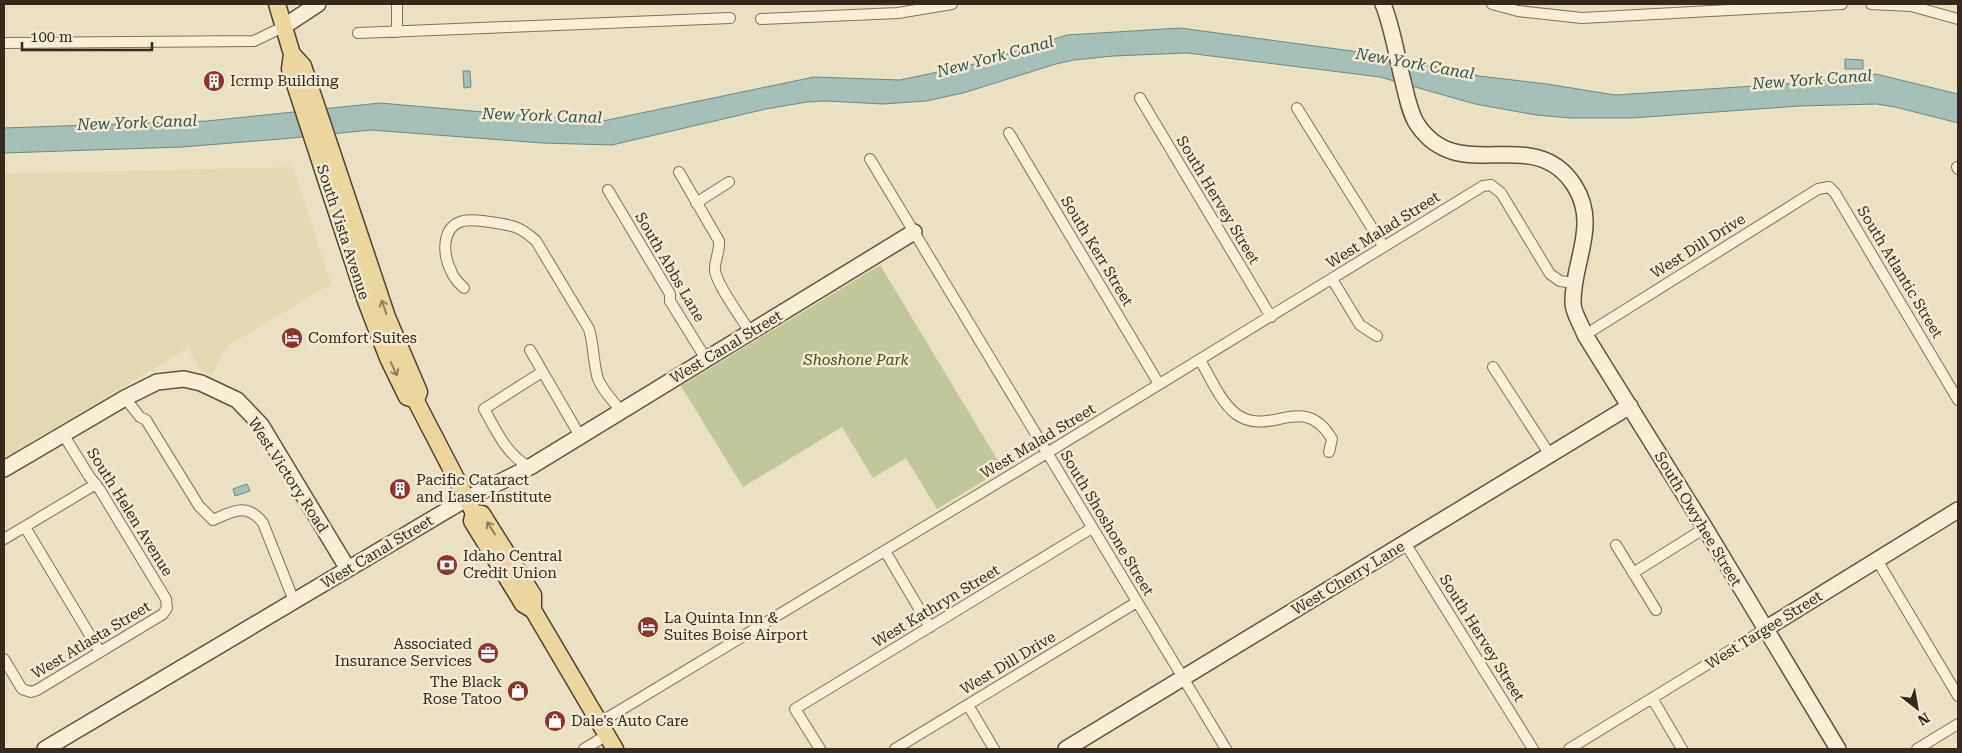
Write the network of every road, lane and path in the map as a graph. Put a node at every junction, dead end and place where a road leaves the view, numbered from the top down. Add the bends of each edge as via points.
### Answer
1 (277, 4) edge
2 (318, 4) edge
3 (398, 4) edge
4 (952, 4) edge
5 (1383, 4) edge
6 (1492, 4) edge
7 (1842, 4) edge
8 (1871, 4) edge
9 (1896, 4) edge
10 (730, 18) dead end
11 (1958, 18) edge
12 (761, 19) dead end
13 (283, 27) junction
14 (397, 32) junction
15 (358, 33) dead end
16 (5, 40) edge
17 (1140, 98) dead end
18 (1297, 108) dead end
19 (1009, 133) dead end
20 (870, 159) dead end
21 (678, 172) dead end
22 (729, 182) dead end
23 (1829, 187) joint
24 (608, 190) dead end
25 (696, 203) junction
26 (914, 232) junction
27 (1384, 247) junction
28 (1332, 279) junction
29 (1574, 283) junction
30 (464, 288) dead end
31 (1270, 317) junction
32 (750, 332) junction
33 (1586, 335) junction
34 (1377, 336) dead end
35 (530, 350) dead end
36 (706, 359) junction
37 (1200, 360) junction
38 (1493, 367) dead end
39 (542, 372) junction
40 (1159, 384) junction
41 (125, 398) junction
42 (1958, 400) edge
43 (1630, 406) junction
44 (621, 411) junction
45 (64, 434) junction
46 (580, 436) junction
47 (1329, 452) dead end
48 (1047, 453) junction
49 (1550, 455) junction
50 (530, 467) junction
51 (4, 469) edge
52 (96, 484) junction
53 (470, 506) junction
54 (1958, 510) edge
55 (25, 527) junction
56 (1092, 528) junction
57 (1705, 528) junction
58 (4, 539) edge
59 (1405, 543) junction
60 (1616, 545) dead end
61 (885, 551) junction
62 (1877, 560) junction
63 (348, 569) junction
64 (1633, 572) junction
65 (294, 601) junction
66 (1137, 602) junction
67 (167, 608) joint
68 (1656, 610) dead end
69 (930, 627) junction
70 (1765, 629) junction
71 (100, 652) junction
72 (4, 659) edge
73 (1183, 678) junction
74 (1958, 696) edge
75 (1652, 698) junction
76 (968, 705) junction
77 (1958, 724) edge
78 (607, 736) edge
79 (45, 749) edge
80 (584, 749) edge
81 (820, 749) edge
82 (895, 749) edge
83 (994, 749) edge
84 (1066, 749) edge
85 (1226, 749) edge
86 (1533, 749) edge
87 (1569, 749) edge
88 (1682, 749) edge
89 (1838, 749) edge
90 (1917, 749) edge

1 - 13 main road, South Vista Avenue
2 - 13 street
3 - 14 street
4 - 12 street via 898,14
5 - 29 street, South Owyhee Street via 1409,106 1417,124 1443,148 1465,156 1537,156 1564,173 1574,186 1582,202 1586,227
6 - 7 street via 1518,11 1582,18
8 - 9 street
9 - 11 street
10 - 14 street
13 - 16 street via 254,41
13 - 53 main road, South Vista Avenue via 292,54 303,66 310,109 387,317 419,392 416,400
14 - 15 street
17 - 31 street, South Hervey Street
18 - 27 street
19 - 40 street, South Kerr Street
20 - 26 street, South Shoshone Street
21 - 25 street
22 - 25 street
23 - 33 street, West Dill Drive via 1818,189
23 - 42 street, South Atlantic Street via 1836,193
24 - 36 street, South Abbs Lane via 670,294 670,302
25 - 32 street via 720,248 715,268 717,279
26 - 32 street, West Canal Street
26 - 48 street, South Shoshone Street
27 - 28 street, West Malad Street
27 - 29 street, West Malad Street via 1483,186 1491,185 1502,193 1550,274 1560,281
28 - 31 street, West Malad Street
28 - 34 street via 1360,325
29 - 33 street, South Owyhee Street via 1573,306
30 - 44 street via 452,274 444,250 445,238 452,226 472,220 514,226 526,232 536,241 588,329 599,380
31 - 37 street, West Malad Street
32 - 36 street, West Canal Street
33 - 43 street, South Owyhee Street
35 - 39 street
36 - 44 street, West Canal Street
37 - 40 street, West Malad Street
37 - 47 street via 1236,413 1258,422 1309,417 1324,427 1332,439
38 - 49 street
39 - 46 street
39 - 50 street via 484,409 511,453
40 - 48 street, West Malad Street
41 - 45 street, West Victory Road
41 - 63 street, West Victory Road via 157,382 184,379 201,383 237,400 261,425
41 - 65 street via 146,420 199,506 213,520 246,510 256,513 263,522
43 - 49 street, West Cherry Lane
43 - 57 street, South Owyhee Street
44 - 46 street, West Canal Street
45 - 51 street, West Victory Road
45 - 52 street, South Helen Avenue
46 - 50 street, West Canal Street
48 - 56 street, South Shoshone Street
48 - 61 street, West Malad Street
49 - 59 street, West Cherry Lane
50 - 53 street, West Canal Street
52 - 55 street
52 - 67 street, South Helen Avenue via 166,599
53 - 63 street, West Canal Street
53 - 78 main road, South Vista Avenue via 482,514 533,595 534,610
54 - 62 street, West Targee Street
55 - 58 street
55 - 71 street
56 - 66 street, South Shoshone Street
56 - 69 street, West Kathryn Street
57 - 64 street
57 - 70 street, South Owyhee Street
59 - 73 street, West Cherry Lane
59 - 86 street, South Hervey Street
60 - 64 street
61 - 69 street
61 - 78 street, West Malad Street
62 - 70 street, West Targee Street
62 - 74 street
63 - 65 street, West Canal Street
64 - 68 street
65 - 79 street, West Canal Street
66 - 73 street, South Shoshone Street
66 - 76 street, West Dill Drive
67 - 71 street, West Atlasta Street via 163,614
69 - 81 street, West Kathryn Street via 795,709
70 - 75 street, West Targee Street
70 - 89 street, South Owyhee Street
71 - 72 street, West Atlasta Street via 37,690 26,691
73 - 84 street, West Cherry Lane
73 - 85 street, South Shoshone Street
75 - 87 street, West Targee Street
75 - 88 street
76 - 82 street, West Dill Drive
76 - 83 street
77 - 90 street
78 - 80 street, West Malad Street

